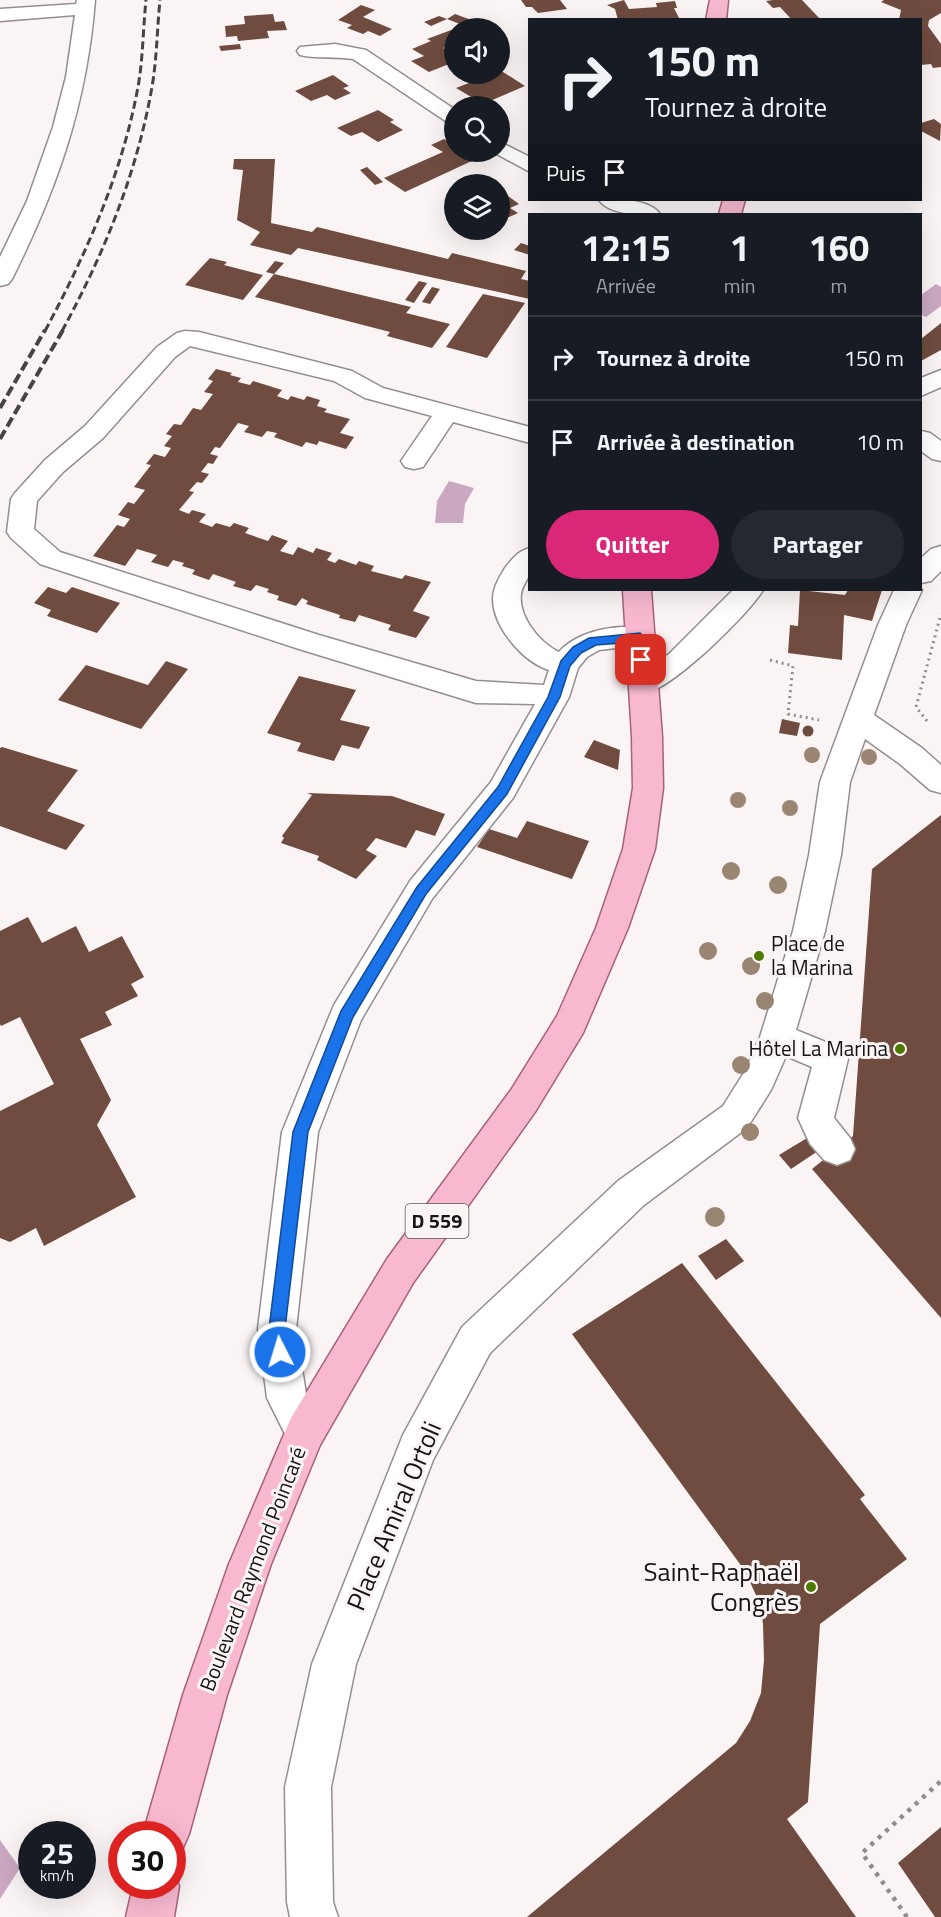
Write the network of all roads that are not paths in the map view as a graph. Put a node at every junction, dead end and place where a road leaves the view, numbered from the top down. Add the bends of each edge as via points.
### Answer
1 (719, 0) edge
2 (86, 4) edge
3 (0, 15) edge
4 (716, 18) edge
5 (307, 51) dead end
6 (444, 111) edge
7 (510, 154) edge
8 (528, 165) edge
9 (613, 201) edge
10 (646, 213) edge
11 (0, 279) edge
12 (941, 376) edge
13 (922, 387) edge
14 (447, 413) junction
15 (528, 434) edge
16 (414, 461) dead end
17 (941, 555) edge
18 (528, 559) edge
19 (922, 573) edge
20 (748, 591) edge
21 (908, 591) edge
22 (637, 595) edge
23 (640, 638) junction
24 (565, 664) junction
25 (643, 683) junction
26 (554, 697) junction
27 (856, 726) junction
28 (941, 782) edge
29 (777, 1038) junction
30 (837, 1149) dead end
31 (305, 1432) junction
32 (170, 1821) edge
33 (153, 1899) edge
34 (168, 1899) edge
35 (150, 1917) edge
36 (169, 1917) edge
37 (314, 1917) edge

1 - 4 main road
2 - 3 street
2 - 11 street via 74,90 60,137 37,202
5 - 6 street via 359,54
7 - 8 street
9 - 10 street
12 - 13 street
14 - 15 street
14 - 16 street
14 - 26 street via 374,393 342,376 185,338 166,352 94,432 54,466 24,499 20,532 50,558 309,642 476,692
17 - 19 street
18 - 24 street via 507,590 507,607 513,622 545,657
20 - 25 street via 679,661
21 - 27 street
22 - 23 main road, Boulevard Raymond Poincaré / D 559
23 - 24 street via 593,641 577,650
23 - 25 main road, Boulevard Raymond Poincaré / D 559
24 - 26 street
25 - 31 main road, Boulevard Raymond Poincaré / D 559 via 648,788 639,849 612,928 572,1023 523,1101 400,1271
26 - 31 street via 502,790 421,890 346,1015 300,1132 277,1329 287,1398
27 - 28 street via 910,756
27 - 29 street via 835,782 809,931
29 - 30 street via 831,1059 816,1118
29 - 37 street, Place Amiral Ortoli via 759,1079 735,1117 623,1200 477,1340 417,1449 334,1664 308,1786 310,1902
31 - 32 main road, Boulevard Raymond Poincaré / D 559 via 250,1564 205,1695
33 - 35 main road
34 - 36 main road

